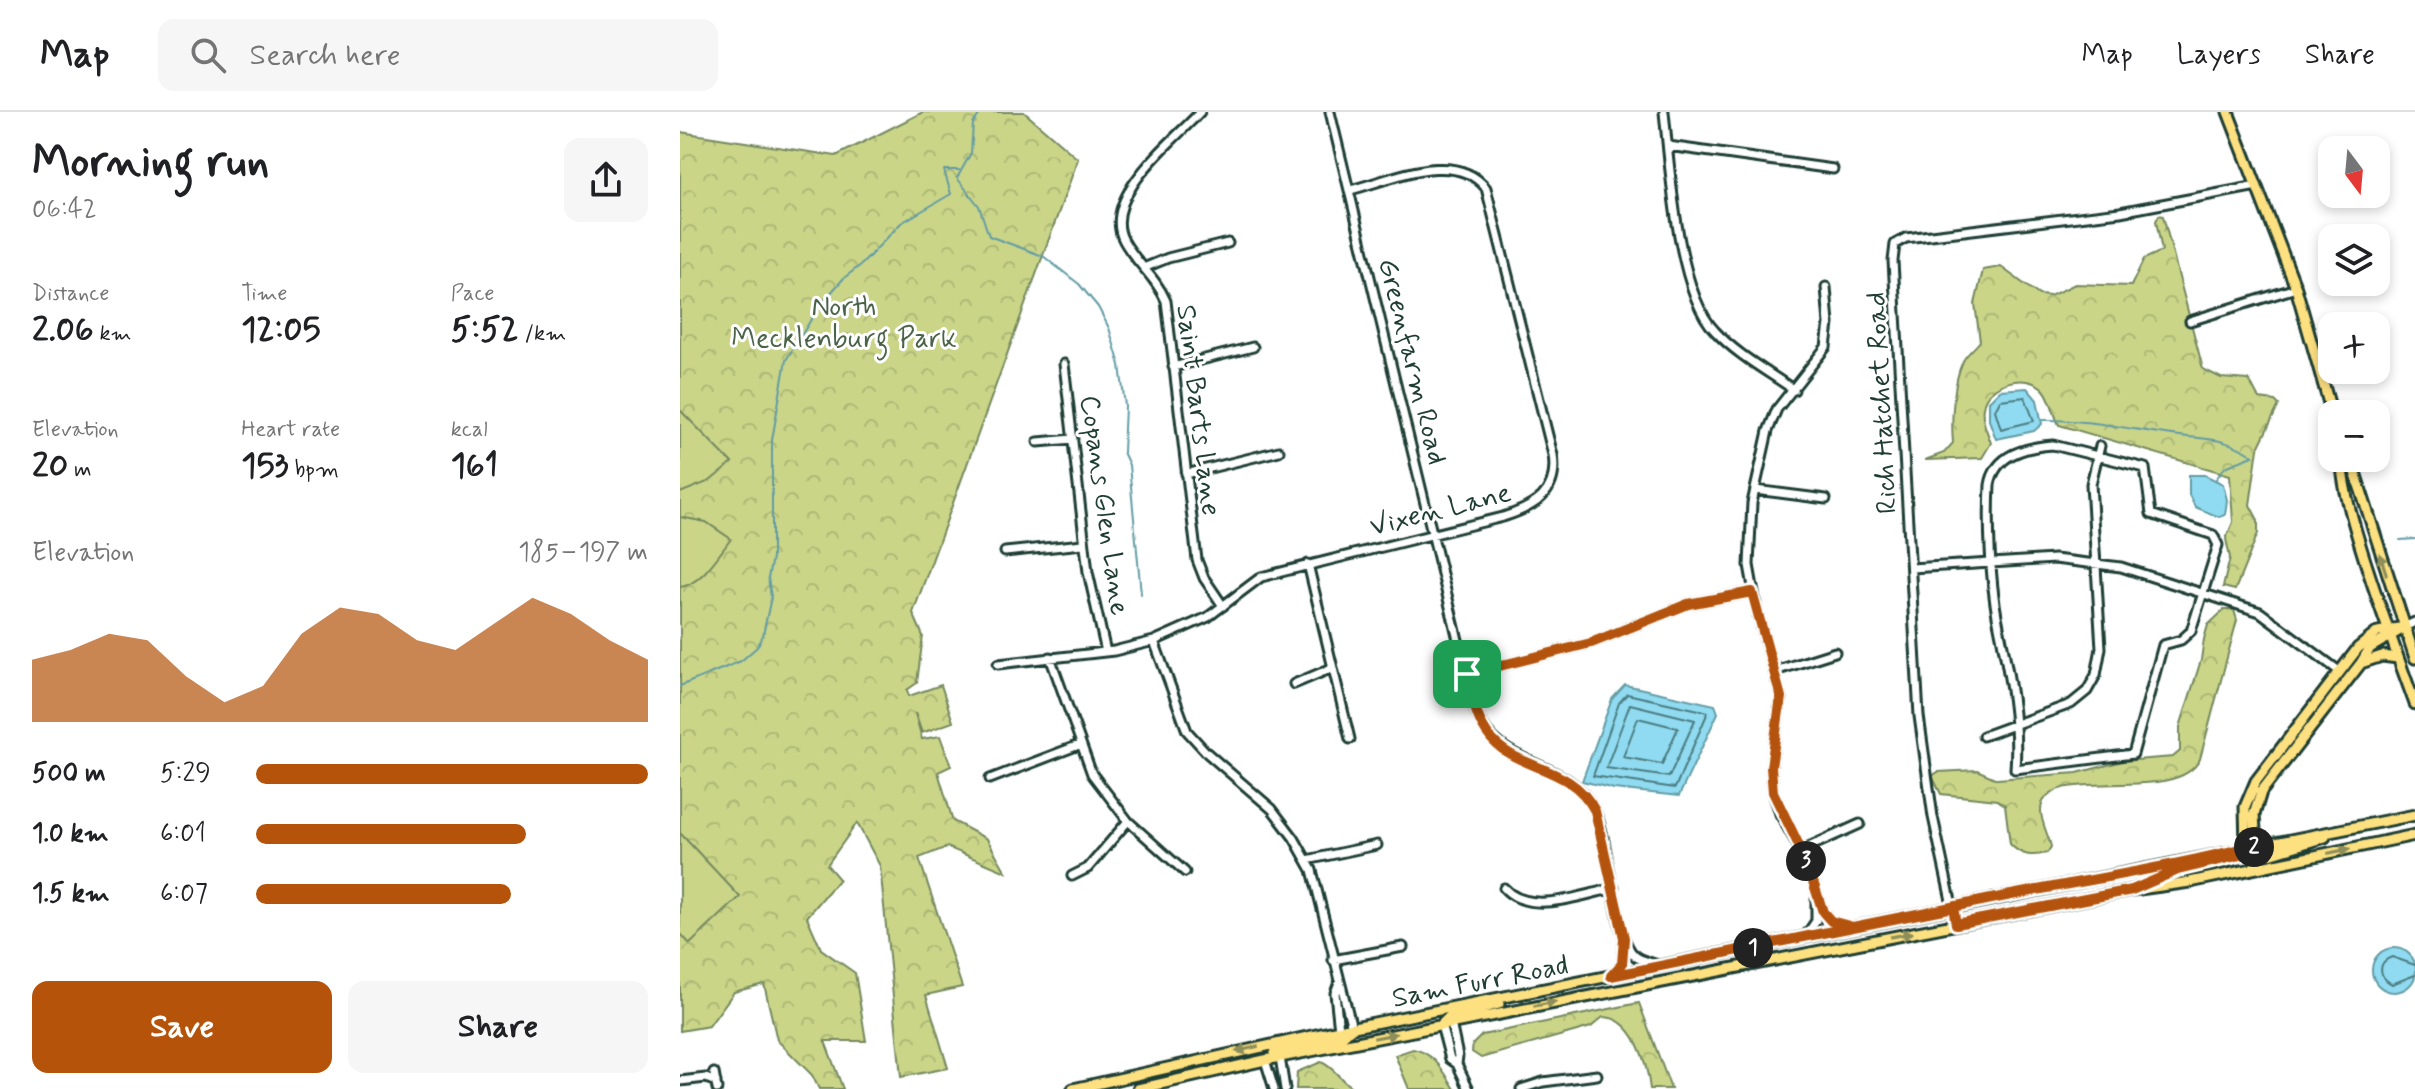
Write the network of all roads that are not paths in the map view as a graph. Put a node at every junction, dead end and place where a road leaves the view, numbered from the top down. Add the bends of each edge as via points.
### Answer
1 (1200, 112) edge
2 (1330, 112) edge
3 (1664, 112) edge
4 (2228, 112) edge
5 (1668, 146) junction
6 (1833, 169) dead end
7 (2257, 186) junction
8 (1350, 190) junction
9 (1228, 243) dead end
10 (1146, 267) junction
11 (1826, 287) dead end
12 (2296, 288) junction
13 (2190, 321) dead end
14 (1253, 347) dead end
15 (1064, 364) dead end
16 (1173, 367) junction
17 (1794, 390) junction
18 (2328, 400) edge
19 (1073, 439) junction
20 (1038, 442) dead end
21 (2099, 450) junction
22 (1279, 451) dead end
23 (2341, 472) edge
24 (2355, 472) edge
25 (1186, 474) junction
26 (1755, 490) junction
27 (1826, 499) dead end
28 (1433, 533) junction
29 (1083, 544) junction
30 (1005, 552) dead end
31 (1993, 562) junction
32 (2095, 562) junction
33 (1308, 564) junction
34 (1911, 568) junction
35 (1752, 592) junction
36 (2204, 592) junction
37 (1223, 606) junction
38 (2415, 622) edge
39 (2404, 627) junction
40 (2390, 632) junction
41 (1154, 641) junction
42 (1106, 652) junction
43 (1835, 652) dead end
44 (1050, 657) junction
45 (2398, 658) junction
46 (2415, 658) edge
47 (2361, 663) junction
48 (998, 664) dead end
49 (1332, 668) junction
50 (1775, 671) junction
51 (2339, 671) junction
52 (1467, 674) junction
53 (1294, 684) dead end
54 (2415, 704) edge
55 (2015, 724) junction
56 (1983, 736) dead end
57 (1350, 739) dead end
58 (2298, 744) junction
59 (1079, 745) junction
60 (990, 779) dead end
61 (2415, 815) edge
62 (1128, 821) junction
63 (2374, 823) junction
64 (1860, 824) dead end
65 (2415, 835) edge
66 (1377, 845) dead end
67 (2251, 846) junction
68 (1802, 850) junction
69 (1307, 860) junction
70 (2253, 868) junction
71 (1185, 872) dead end
72 (1072, 876) dead end
73 (1504, 888) dead end
74 (1614, 888) junction
75 (2132, 890) junction
76 (1816, 900) junction
77 (1953, 907) junction
78 (1956, 924) junction
79 (1853, 927) junction
80 (1805, 937) junction
81 (1624, 938) junction
82 (1403, 947) dead end
83 (1333, 960) junction
84 (1663, 966) junction
85 (1611, 976) junction
86 (1338, 985) junction
87 (1567, 985) junction
88 (1446, 1024) junction
89 (1352, 1028) junction
90 (1339, 1030) junction
91 (1280, 1057) junction
92 (1265, 1060) junction
93 (1213, 1071) junction
94 (1597, 1075) dead end
95 (680, 1081) edge
96 (716, 1081) edge
97 (1073, 1089) edge
98 (1138, 1089) edge
99 (1274, 1089) edge
100 (1285, 1089) edge
101 (1469, 1089) edge
102 (1521, 1089) edge

1 - 10 street, Saint Barts Lane via 1122,199 1122,238
2 - 8 street, Greenfarm Road
3 - 5 street
4 - 7 main road
5 - 6 street
5 - 17 street via 1686,269 1698,307 1734,349
7 - 12 main road
7 - 34 street, Rich Hatchet Road via 2120,212 1906,238 1895,244
8 - 28 street, Greenfarm Road
8 - 28 street, Vixen Lane via 1442,168 1459,168 1480,181 1493,207 1543,411 1554,474 1542,499 1525,510
9 - 10 street
10 - 16 street, Saint Barts Lane via 1166,301
11 - 17 street via 1826,347
12 - 13 street
12 - 18 main road
14 - 16 street
15 - 19 street, Copans Glen Lane
16 - 25 street, Saint Barts Lane
17 - 26 street via 1771,420
19 - 20 street
19 - 29 street, Copans Glen Lane
21 - 31 street via 2042,446 2001,462 1990,485
21 - 32 street via 2091,484
21 - 36 street via 2145,468 2151,514 2216,538
22 - 25 street
23 - 40 main road
39 -> 24 main road
25 - 37 street, Saint Barts Lane via 1200,570
26 - 27 street
26 - 35 street via 1748,547
28 - 33 street, Vixen Lane
28 - 52 street, Greenfarm Road
29 - 30 street
29 - 42 street, Copans Glen Lane
31 - 32 street
31 - 34 street
31 - 55 street
32 - 36 street
32 - 55 street via 2101,648 2093,681 2071,704
33 - 37 street, Vixen Lane via 1261,577
33 - 49 street
34 - 77 street, Rich Hatchet Road via 1926,772
35 - 50 street
35 - 52 street via 1688,604 1591,643
36 - 51 street via 2260,612
36 - 55 street via 2188,636 2163,645 2133,754 2015,769
37 - 41 street, Vixen Lane
38 - 39 street
39 - 40 main road
39 - 46 main road
40 - 45 main road
40 - 47 main road
40 - 51 main road via 2367,640
41 - 42 street, Vixen Lane
41 - 69 street via 1187,731 1272,809
42 - 44 street, Vixen Lane
43 - 50 street
44 - 48 street, Vixen Lane
44 - 59 street
45 - 47 main road via 2382,656
45 - 54 main road
47 - 58 main road
49 - 53 street
49 - 57 street
50 - 68 street via 1782,710 1771,767 1773,792
51 - 58 main road via 2338,681
51 - 67 main road via 2256,781 2245,807
52 - 74 street, Greenfarm Road via 1475,710 1494,742 1563,776 1592,805
55 - 56 street
58 - 67 main road via 2261,792
59 - 60 street
59 - 62 street via 1092,774
61 - 63 main road, Sam Furr Road
62 - 71 street
62 - 72 street via 1088,868
63 - 67 main road, Sam Furr Road
63 - 70 main road via 2268,854
64 - 68 street
70 -> 65 main road, Sam Furr Road
66 - 69 street
67 - 75 main road via 2241,855 2178,870
67 - 77 main road, Sam Furr Road
68 - 76 street
69 - 83 street
70 - 75 main road, Sam Furr Road
73 - 74 street via 1517,897 1543,902
74 - 81 street, Greenfarm Road
75 - 78 main road, Sam Furr Road
76 - 79 street via 1831,921
76 - 80 street via 1816,921
77 - 78 street, Rich Hatchet Road
77 - 79 main road, Sam Furr Road
88 -> 78 main road, Sam Furr Road
79 - 80 main road, Sam Furr Road
80 - 84 main road, Sam Furr Road
81 - 84 street via 1635,956
81 - 85 street, Greenfarm Road via 1622,964
82 - 83 street
83 - 86 street
84 - 85 main road, Sam Furr Road
85 - 87 main road, Sam Furr Road
86 - 89 street
86 - 90 street
87 - 88 main road via 1453,1015
87 - 89 main road, Sam Furr Road
91 -> 88 main road, Sam Furr Road
88 - 101 street via 1450,1059
89 - 90 main road, Sam Furr Road
89 - 93 main road via 1343,1036
90 -> 97 main road, Sam Furr Road
91 - 92 main road, Sam Furr Road
91 - 100 street
92 - 93 main road, Sam Furr Road
92 - 99 street
93 - 98 main road, Sam Furr Road
94 - 102 street
95 - 96 street

